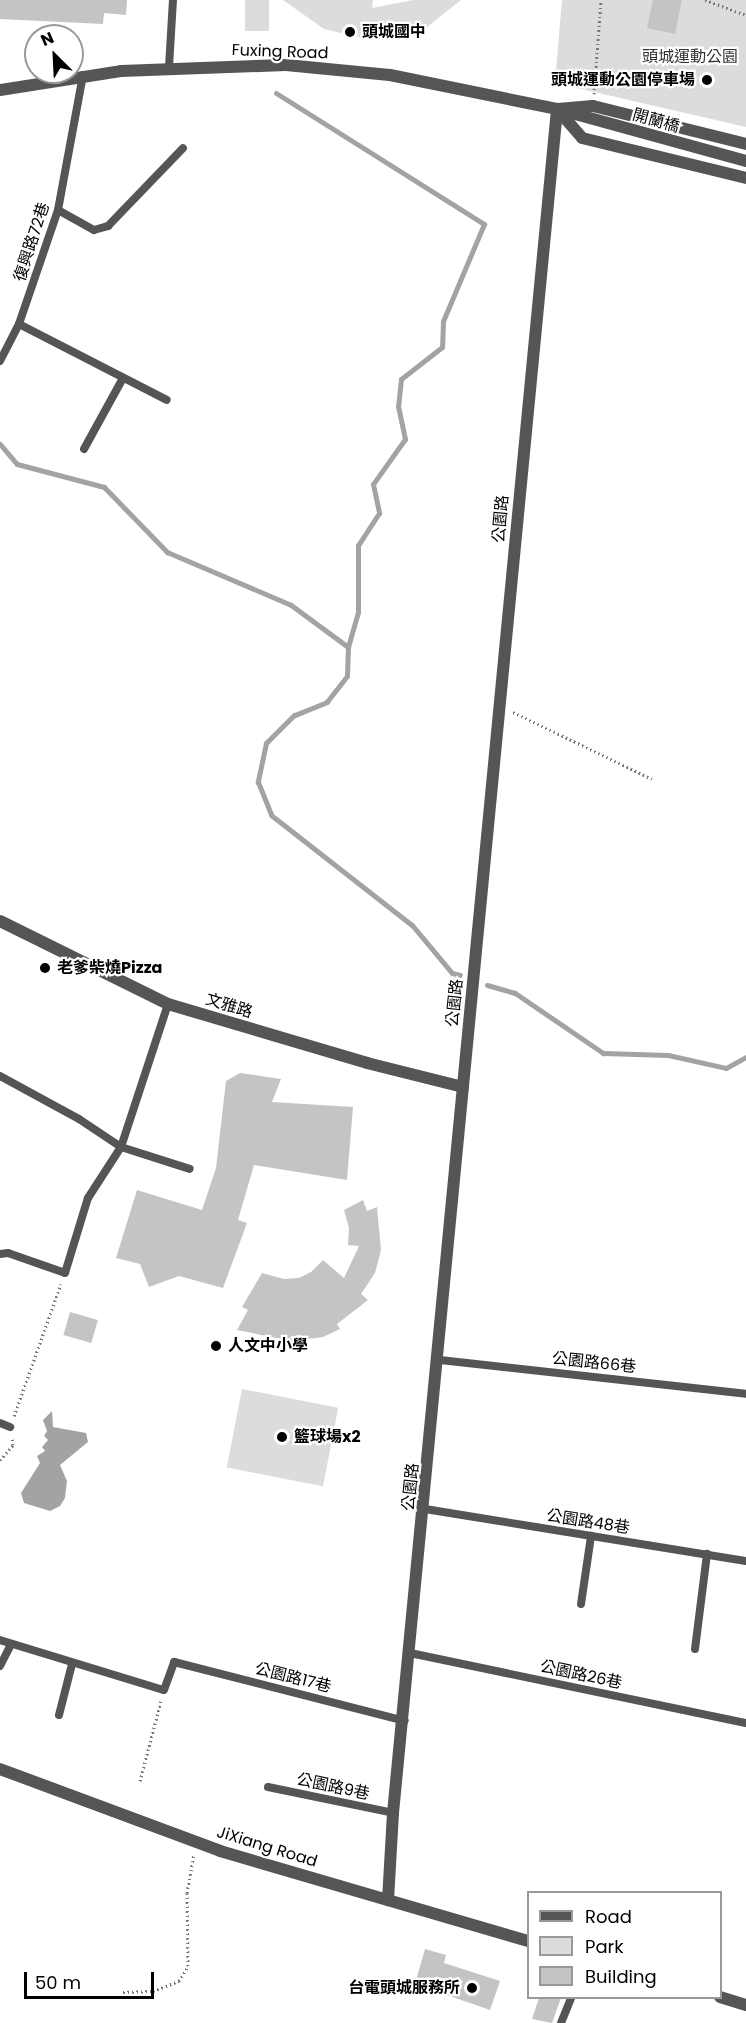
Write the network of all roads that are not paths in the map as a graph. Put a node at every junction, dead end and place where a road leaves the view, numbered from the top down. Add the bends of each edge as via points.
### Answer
1 (173, 0) edge
2 (169, 67) junction
3 (84, 75) edge
4 (33, 84) edge
5 (81, 84) edge
6 (0, 90) edge
7 (557, 109) junction
8 (746, 144) edge
9 (183, 148) dead end
10 (746, 161) edge
11 (746, 178) edge
12 (58, 210) junction
13 (19, 324) junction
14 (0, 361) edge
15 (123, 378) junction
16 (167, 400) dead end
17 (84, 449) dead end
18 (0, 921) edge
19 (168, 1004) junction
20 (0, 1076) edge
21 (463, 1087) junction
22 (121, 1148) junction
23 (190, 1169) dead end
24 (0, 1254) edge
25 (440, 1360) junction
26 (746, 1394) edge
27 (0, 1423) edge
28 (10, 1427) road end
29 (425, 1509) junction
30 (591, 1536) junction
31 (707, 1554) junction
32 (746, 1561) edge
33 (580, 1604) dead end
34 (0, 1640) edge
35 (10, 1646) junction
36 (695, 1650) dead end
37 (410, 1653) junction
38 (72, 1664) junction
39 (0, 1666) edge
40 (59, 1715) dead end
41 (405, 1721) junction
42 (746, 1724) edge
43 (2, 1773) edge
44 (268, 1787) dead end
45 (393, 1813) junction
46 (388, 1900) junction
47 (527, 1941) edge
48 (722, 1998) edge
49 (571, 1999) edge
50 (746, 2005) edge
51 (561, 2023) edge

1 - 2 lane
2 - 3 street, Fuxing Road
2 - 7 street, Fuxing Road via 286,65 390,75
4 - 6 street, Fuxing Road
5 - 12 lane, 復興路72巷
7 - 8 street, Fuxing Road via 593,106
7 - 10 street, 開蘭橋
7 - 11 street via 582,138
7 - 21 street, 公園路
9 - 12 lane via 108,226 94,230
12 - 13 lane, 復興路72巷
13 - 14 lane, 復興路72巷
13 - 15 lane
15 - 16 lane
15 - 17 lane
18 - 19 street, 文雅路
19 - 21 street, 文雅路 via 355,1060
19 - 22 lane
20 - 22 lane via 79,1119
21 - 25 street, 公園路
22 - 23 lane
22 - 24 lane via 88,1198 65,1273 8,1253
25 - 26 lane, 公園路66巷
25 - 29 street, 公園路
27 - 28 lane
29 - 30 lane, 公園路48巷
29 - 37 street, 公園路
30 - 31 lane, 公園路48巷
30 - 33 lane
31 - 32 lane, 公園路48巷
31 - 36 lane
34 - 35 lane
35 - 38 lane
35 - 39 lane
37 - 41 street, 公園路
37 - 42 lane, 公園路26巷
38 - 40 lane
38 - 41 lane, 公園路17巷 via 164,1690 174,1662
41 - 45 street, 公園路
43 - 46 street, JiXiang Road via 197,1842
44 - 45 lane, 公園路9巷
45 - 46 street, 公園路
46 - 47 street, JiXiang Road
48 - 50 street
49 - 51 lane

